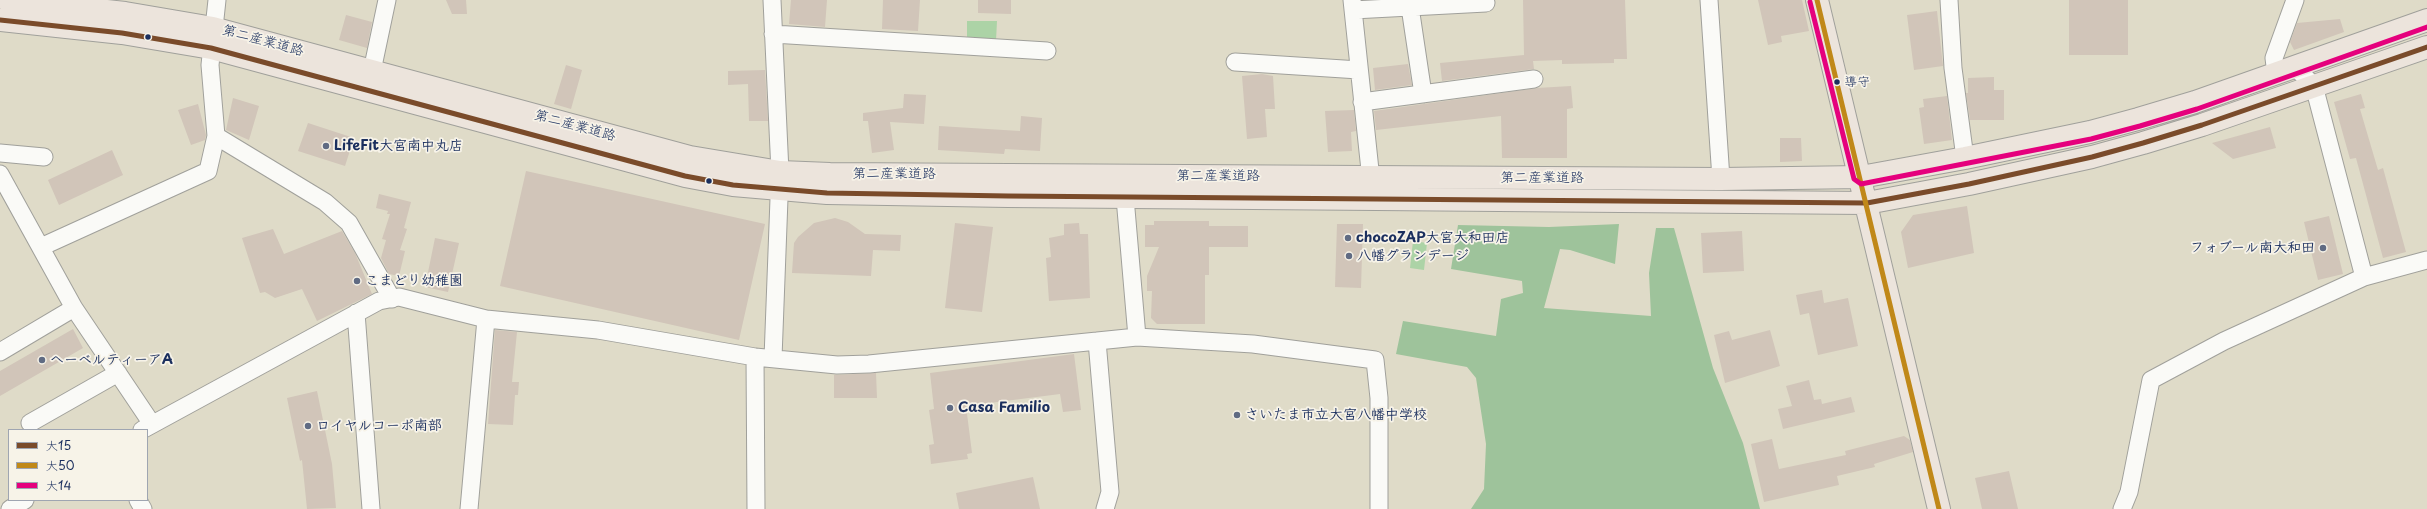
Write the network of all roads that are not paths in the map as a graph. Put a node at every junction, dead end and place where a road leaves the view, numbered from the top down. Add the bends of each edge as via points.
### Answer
1 (7, 0) edge
2 (217, 0) edge
3 (387, 0) edge
4 (772, 0) edge
5 (1709, 0) edge
6 (1817, 0) edge
7 (1949, 0) edge
8 (2295, 0) edge
9 (55, 2) edge
10 (1486, 3) dead end
11 (1353, 5) edge
12 (1410, 7) junction
13 (0, 20) edge
14 (2427, 20) edge
15 (773, 34) junction
16 (212, 38) junction
17 (2427, 47) edge
18 (1047, 51) dead end
19 (1235, 62) dead end
20 (1359, 70) junction
21 (2286, 70) junction
22 (372, 71) junction
23 (1534, 79) dead end
24 (2314, 86) junction
25 (371, 92) junction
26 (1423, 94) junction
27 (1362, 102) junction
28 (216, 136) junction
29 (0, 152) edge
30 (44, 157) dead end
31 (1965, 158) junction
32 (0, 174) edge
33 (1861, 177) junction
34 (1721, 179) junction
35 (780, 181) junction
36 (1124, 185) junction
37 (1372, 187) junction
38 (1867, 203) junction
39 (41, 247) junction
40 (2427, 260) edge
41 (2364, 277) junction
42 (392, 299) junction
43 (74, 308) junction
44 (356, 313) junction
45 (486, 319) junction
46 (1137, 337) junction
47 (1097, 341) junction
48 (0, 352) edge
49 (755, 357) junction
50 (773, 358) junction
51 (118, 373) junction
52 (30, 423) dead end
53 (147, 427) edge
54 (23, 501) edge
55 (10, 509) edge
56 (371, 509) edge
57 (468, 509) edge
58 (756, 509) edge
59 (1105, 509) edge
60 (1379, 509) edge
61 (1939, 509) edge
62 (2122, 509) edge

1 - 9 main road, 第二産業道路
2 - 16 street
3 - 22 street
4 - 15 street
5 - 34 street
6 - 33 main road
7 - 31 street via 1953,68
8 - 21 street via 2274,58
9 - 16 main road, 第二産業道路 via 171,20
10 - 12 street
11 - 12 street
11 - 20 street
12 - 26 street
13 - 16 main road, 第二産業道路 via 122,33
14 - 21 main road, 第二産業道路
15 - 18 street
15 - 35 street
16 - 22 main road, 第二産業道路
16 - 25 main road, 第二産業道路
16 - 28 street via 211,94
17 - 24 main road, 第二産業道路
19 - 20 street
20 - 27 street
21 - 24 street
21 - 31 main road, 第二産業道路 via 2138,119 2090,132
22 - 25 street
22 - 35 main road, 第二産業道路
23 - 26 street
24 - 38 main road, 第二産業道路 via 2202,125 2092,157
24 - 41 street
25 - 35 main road, 第二産業道路 via 685,176
26 - 27 street
27 - 37 street
28 - 39 street via 208,171
28 - 42 street via 325,202 349,223
29 - 30 street
31 - 33 main road, 第二産業道路
32 - 39 street
33 - 34 main road, 第二産業道路
33 - 38 main road
34 - 37 main road, 第二産業道路
35 - 36 main road, 第二産業道路 via 835,193
35 - 50 street
36 - 37 main road, 第二産業道路
36 - 46 street
37 - 38 main road, 第二産業道路
38 - 61 main road
39 - 43 street
40 - 41 street
41 - 62 street via 2224,341 2151,380 2129,492
42 - 44 street via 379,301
42 - 45 street via 403,298
43 - 48 street
43 - 51 street
44 - 53 street
44 - 56 street
45 - 49 street via 598,330
45 - 57 street
46 - 47 street
46 - 60 street via 1253,344 1375,360 1379,398
47 - 50 street via 869,364 837,365
47 - 59 street via 1110,492
49 - 50 street
49 - 58 street
51 - 52 street
51 - 53 street
54 - 55 street

